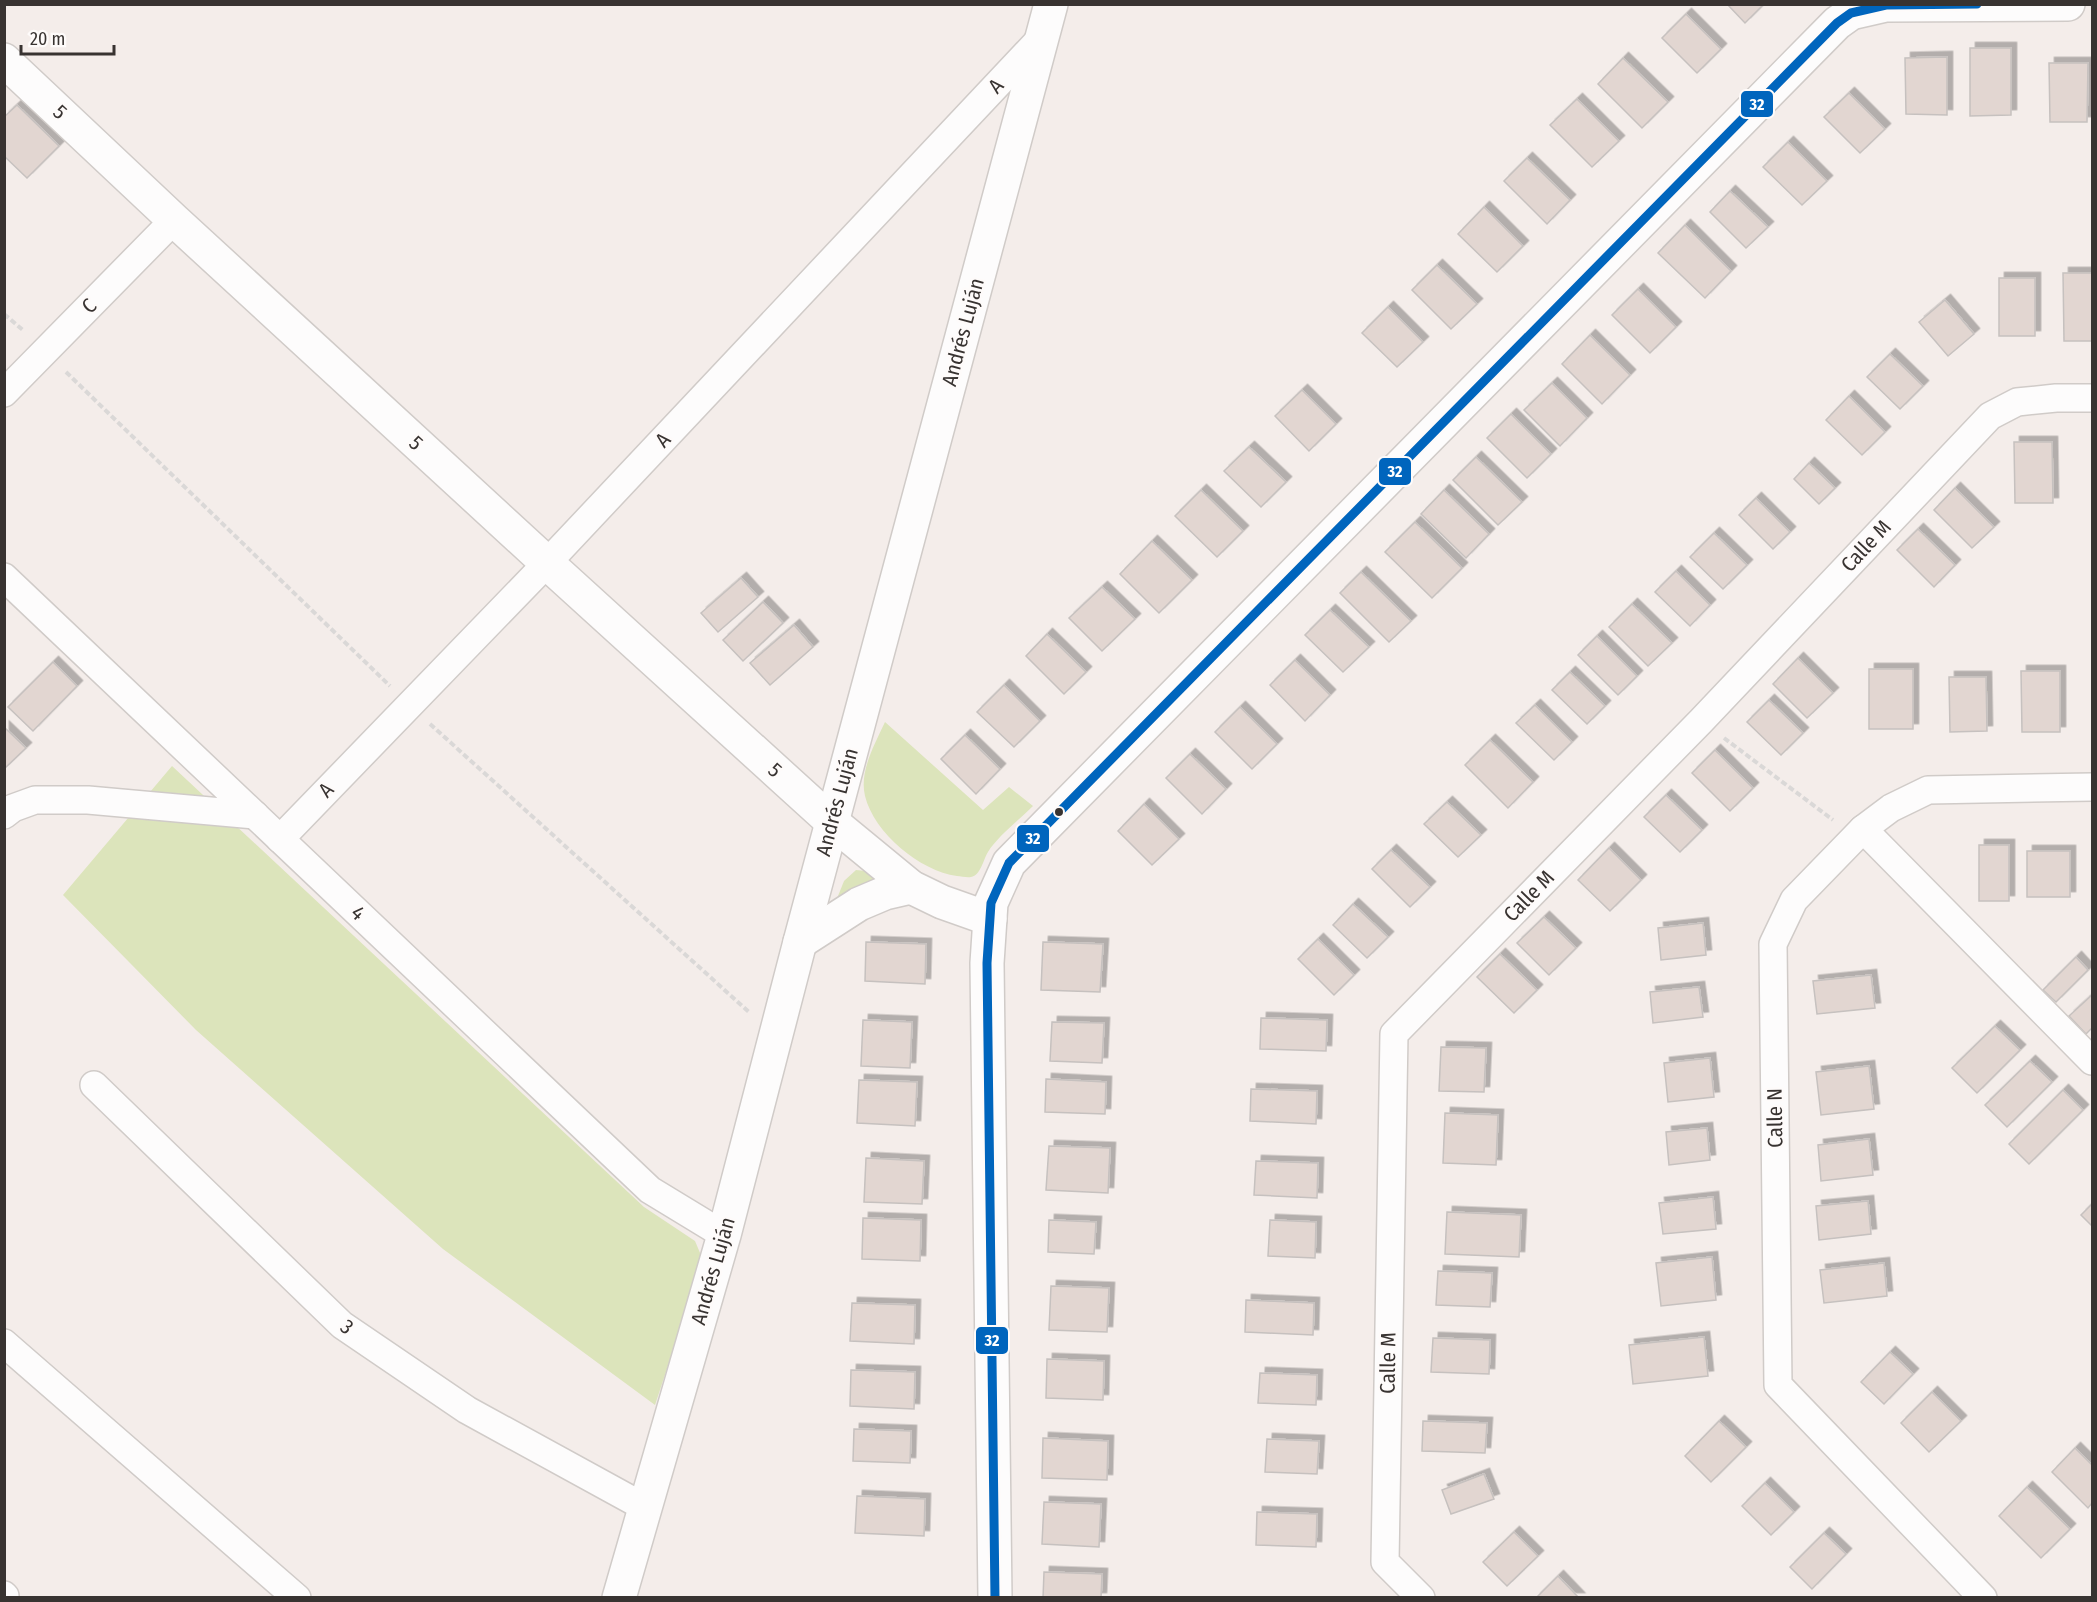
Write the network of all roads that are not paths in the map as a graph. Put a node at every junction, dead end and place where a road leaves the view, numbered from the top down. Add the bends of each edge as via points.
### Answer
1 (1051, 4) edge
2 (2068, 4) edge
3 (1042, 37) junction
4 (4, 60) edge
5 (174, 220) junction
6 (4, 393) edge
7 (2092, 398) edge
8 (547, 564) junction
9 (4, 577) edge
10 (2092, 787) edge
11 (4, 815) edge
12 (255, 815) junction
13 (832, 822) junction
14 (1859, 833) junction
15 (280, 839) junction
16 (911, 887) junction
17 (990, 919) junction
18 (800, 942) junction
19 (2092, 1061) edge
20 (93, 1085) dead end
21 (724, 1235) junction
22 (4, 1342) edge
23 (645, 1508) junction
24 (297, 1598) edge
25 (620, 1598) edge
26 (995, 1598) edge
27 (1421, 1598) edge
28 (1983, 1598) edge

1 - 3 street, Andrés Luján
2 - 17 street via 1886,5 1851,13 1836,23 1009,863 991,903
3 - 8 street, A
3 - 13 street, Andrés Luján
4 - 5 street, 5
5 - 6 street, C
5 - 8 street, 5
7 - 27 street, Calle M via 2017,402 1990,416 1701,721 1394,1034 1385,1562
8 - 13 street, 5
8 - 15 street, A
9 - 12 street, 4
10 - 14 street, Calle N via 1929,790 1891,808
11 - 12 street via 35,800 88,800
12 - 15 street, 4
13 - 16 street, 5
13 - 18 street, Andrés Luján
14 - 19 street
14 - 28 street, Calle N via 1794,900 1773,944 1778,1385
15 - 21 street, 4 via 650,1190
16 - 17 street, 5
16 - 18 street via 859,904
17 - 26 street via 987,963
18 - 21 street, Andrés Luján
20 - 23 street, 3 via 342,1325 467,1410
21 - 23 street, Andrés Luján
22 - 24 street
23 - 25 street, Andrés Luján

